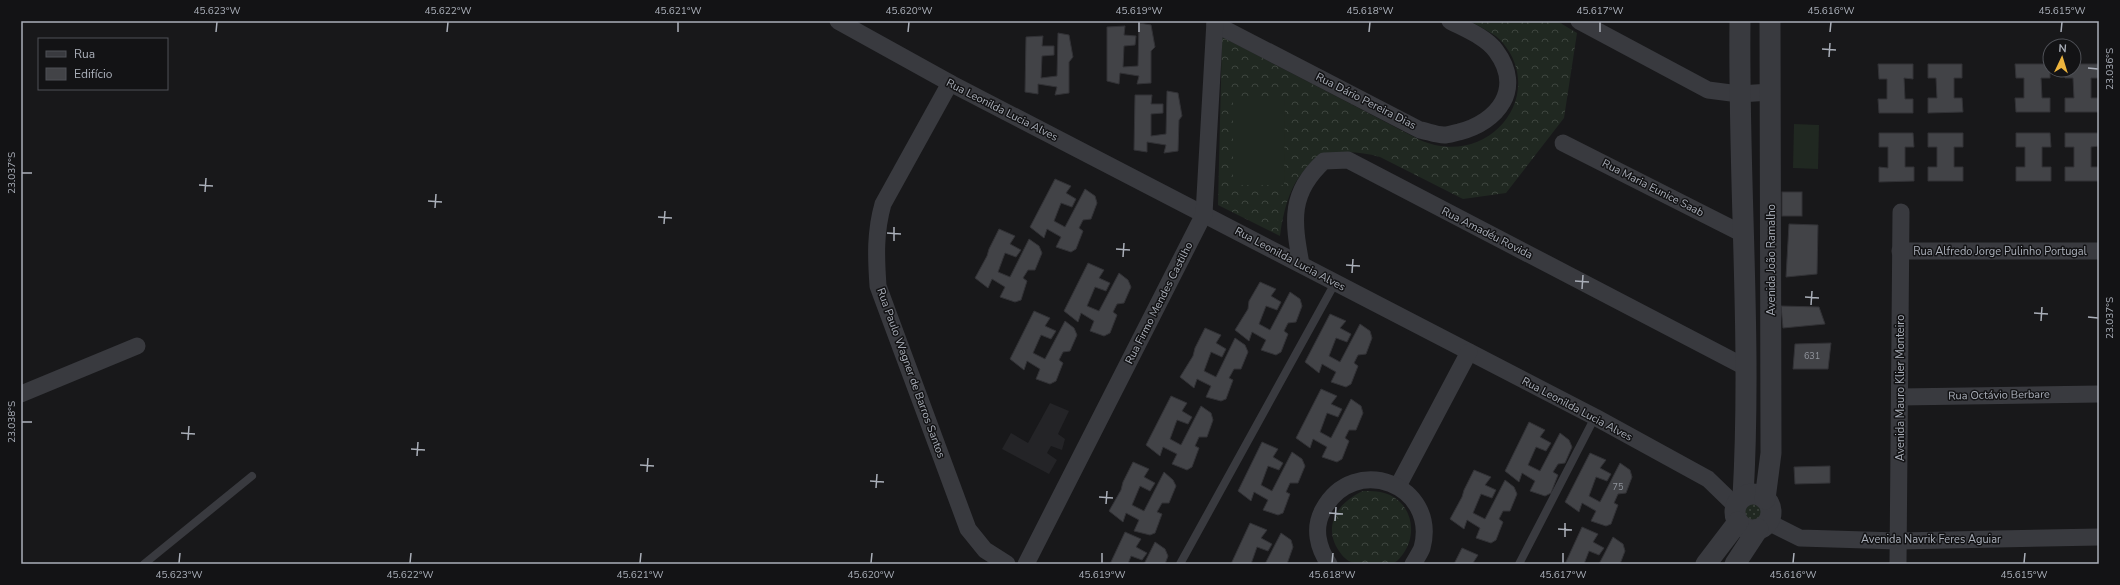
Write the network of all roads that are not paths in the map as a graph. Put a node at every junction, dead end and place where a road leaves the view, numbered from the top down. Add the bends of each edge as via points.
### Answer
1 (838, 21) edge
2 (1450, 21) edge
3 (1579, 21) edge
4 (1740, 21) edge
5 (1770, 21) edge
6 (1215, 22) edge
7 (950, 83) junction
8 (1771, 92) junction
9 (1739, 94) junction
10 (1563, 143) dead end
11 (1901, 212) dead end
12 (1204, 214) junction
13 (1743, 234) junction
14 (1900, 251) junction
15 (2099, 251) edge
16 (1301, 264) junction
17 (1335, 283) junction
18 (138, 346) dead end
19 (1469, 352) junction
20 (1747, 368) junction
21 (21, 394) edge
22 (2099, 394) edge
23 (1900, 397) junction
24 (1594, 417) junction
25 (252, 476) dead end
26 (1398, 486) junction
27 (1765, 499) junction
28 (1739, 508) junction
29 (1763, 526) junction
30 (2099, 537) edge
31 (1898, 541) junction
32 (144, 564) edge
33 (1007, 564) edge
34 (1026, 564) edge
35 (1180, 564) edge
36 (1329, 564) edge
37 (1413, 564) edge
38 (1520, 564) edge
39 (1706, 564) edge
40 (1735, 564) edge
41 (1898, 564) edge

1 - 7 street, Rua Leonilda Lucia Alves
2 - 6 street, Rua Dário Pereira Dias via 1472,32 1496,50 1507,71 1508,91 1500,106 1481,125 1444,135 1420,130
3 - 9 street via 1708,90
4 - 9 street
5 - 8 street, Avenida João Ramalho
6 - 12 street, Rua Firmo Mendes Castilho
7 - 12 street, Rua Leonilda Lucia Alves
7 - 33 street, Rua Paulo Wagner de Barros Santos via 883,204 877,224 875,249 878,286 968,529 985,550
8 - 9 street
8 - 27 street, Avenida João Ramalho via 1771,453
9 - 13 street
10 - 13 street, Rua Maria Eunice Saab
11 - 14 street, Avenida Mauro Klier Monteiro
12 - 16 street, Rua Leonilda Lucia Alves
12 - 34 street, Rua Firmo Mendes Castilho
13 - 20 street
14 - 15 street, Rua Alfredo Jorge Pulinho Portugal
14 - 23 street, Avenida Mauro Klier Monteiro
16 - 17 street, Rua Leonilda Lucia Alves
16 - 20 street, Rua Amadéu Rovida via 1295,218 1299,195 1309,175 1324,161 1348,160
17 - 19 street, Rua Leonilda Lucia Alves
17 - 35 lane
18 - 21 street
19 - 24 street, Rua Leonilda Lucia Alves
19 - 26 street
20 - 28 street
22 - 23 street, Rua Octávio Berbare
23 - 31 street, Avenida Mauro Klier Monteiro
24 - 28 street, Rua Leonilda Lucia Alves via 1708,479
24 - 38 lane
25 - 32 lane
26 - 36 street via 1380,480 1361,480 1343,486 1329,499 1320,516 1317,535 1322,553
26 - 37 street via 1412,498 1421,513 1424,531 1422,549
27 - 28 street via 1755,494
27 - 29 street via 1771,510
28 - 29 street via 1747,529
28 - 39 street
29 - 31 street, Avenida Navrik Feres Aguiar via 1800,538
29 - 40 street
30 - 31 street, Avenida Navrik Feres Aguiar
31 - 41 street, Avenida Mauro Klier Monteiro

